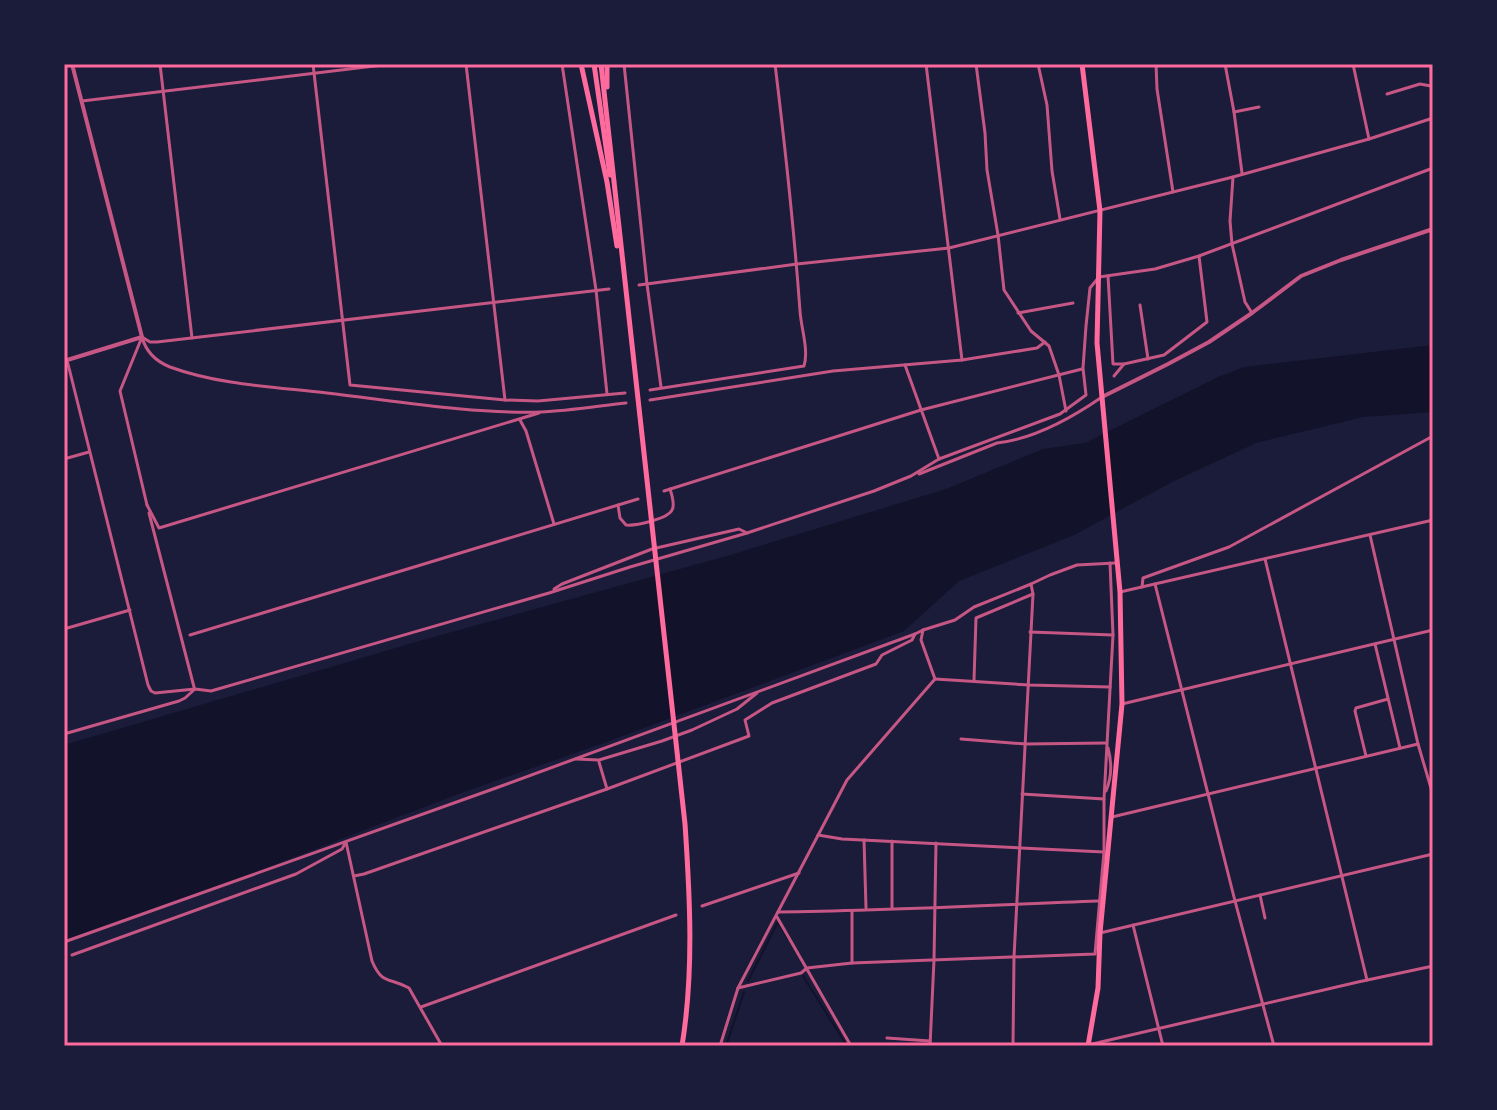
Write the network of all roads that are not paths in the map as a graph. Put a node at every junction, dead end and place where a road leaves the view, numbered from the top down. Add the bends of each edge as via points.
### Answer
1 (72, 64) edge
2 (160, 64) edge
3 (313, 64) edge
4 (391, 64) edge
5 (466, 64) edge
6 (562, 64) edge
7 (581, 64) edge
8 (594, 64) edge
9 (604, 64) edge
10 (624, 64) edge
11 (775, 64) edge
12 (926, 64) edge
13 (976, 64) edge
14 (1038, 64) edge
15 (1082, 64) edge
16 (1156, 64) edge
17 (1225, 64) edge
18 (1353, 64) edge
19 (1431, 64) edge
20 (314, 73) junction
21 (1431, 86) junction
22 (163, 91) junction
23 (1387, 94) dead end
24 (82, 101) junction
25 (1259, 107) dead end
26 (1234, 112) junction
27 (1433, 118) edge
28 (1369, 139) junction
29 (1433, 168) edge
30 (1242, 173) junction
31 (1233, 177) junction
32 (1173, 192) junction
33 (1100, 211) junction
34 (1060, 219) junction
35 (1433, 229) edge
36 (998, 235) junction
37 (620, 239) junction
38 (1232, 244) junction
39 (949, 248) junction
40 (1199, 256) junction
41 (797, 264) junction
42 (1108, 276) junction
43 (1099, 277) junction
44 (647, 284) junction
45 (639, 285) dead end
46 (609, 289) dead end
47 (596, 290) junction
48 (494, 302) junction
49 (1073, 303) dead end
50 (1140, 305) dead end
51 (1018, 313) junction
52 (1252, 313) junction
53 (628, 314) junction
54 (343, 320) junction
55 (142, 337) junction
56 (192, 338) junction
57 (1045, 342) junction
58 (1164, 355) junction
59 (1148, 359) junction
60 (65, 360) edge
61 (962, 360) junction
62 (905, 364) junction
63 (1124, 364) junction
64 (1168, 364) junction
65 (1083, 368) junction
66 (1059, 375) junction
67 (1114, 376) dead end
68 (661, 387) junction
69 (625, 393) dead end
70 (607, 394) junction
71 (1102, 397) junction
72 (505, 400) junction
73 (626, 403) dead end
74 (921, 410) junction
75 (1066, 411) junction
76 (543, 412) junction
77 (520, 420) junction
78 (1042, 420) junction
79 (1062, 421) junction
80 (1433, 436) edge
81 (89, 452) junction
82 (64, 459) edge
83 (939, 459) junction
84 (911, 476) junction
85 (670, 489) junction
86 (664, 491) dead end
87 (638, 499) dead end
88 (147, 505) junction
89 (618, 505) junction
90 (1433, 520) edge
91 (554, 524) junction
92 (747, 533) junction
93 (1370, 535) junction
94 (1265, 559) junction
95 (1118, 562) junction
96 (1110, 563) junction
97 (1031, 584) junction
98 (1155, 584) junction
99 (1142, 587) junction
100 (1120, 592) junction
101 (549, 593) junction
102 (1033, 594) junction
103 (130, 610) junction
104 (64, 629) edge
105 (923, 630) junction
106 (1433, 630) edge
107 (1030, 632) junction
108 (915, 634) junction
109 (190, 635) dead end
110 (1113, 635) junction
111 (1394, 640) junction
112 (1375, 644) junction
113 (1290, 664) junction
114 (935, 679) junction
115 (974, 681) junction
116 (1029, 685) junction
117 (1110, 687) junction
118 (195, 689) junction
119 (1181, 689) junction
120 (759, 690) junction
121 (1388, 699) junction
122 (1122, 704) junction
123 (64, 734) edge
124 (961, 739) dead end
125 (1106, 743) junction
126 (1026, 744) junction
127 (1418, 744) junction
128 (1400, 748) junction
129 (1366, 756) junction
130 (574, 758) junction
131 (599, 760) junction
132 (1316, 768) junction
133 (1114, 771) junction
134 (607, 789) junction
135 (1022, 794) junction
136 (1208, 794) junction
137 (1433, 795) edge
138 (1104, 799) junction
139 (1112, 817) junction
140 (818, 835) junction
141 (864, 840) junction
142 (892, 841) junction
143 (346, 842) junction
144 (936, 843) junction
145 (1020, 848) junction
146 (1104, 852) junction
147 (1433, 854) edge
148 (799, 873) junction
149 (354, 876) junction
150 (1342, 876) junction
151 (1260, 895) junction
152 (1099, 901) junction
153 (1235, 901) junction
154 (1017, 904) junction
155 (702, 906) dead end
156 (892, 908) junction
157 (935, 908) junction
158 (866, 909) junction
159 (852, 911) junction
160 (777, 914) junction
161 (676, 915) dead end
162 (1265, 918) dead end
163 (1133, 925) junction
164 (1100, 933) junction
165 (64, 942) edge
166 (72, 955) dead end
167 (1014, 957) junction
168 (934, 960) junction
169 (852, 963) junction
170 (1433, 966) edge
171 (807, 968) junction
172 (1367, 980) junction
173 (738, 988) junction
174 (1263, 1005) junction
175 (421, 1007) junction
176 (1159, 1030) junction
177 (887, 1038) dead end
178 (930, 1044) edge
179 (442, 1046) edge
180 (682, 1046) edge
181 (720, 1046) edge
182 (851, 1046) edge
183 (1013, 1046) edge
184 (1088, 1046) edge
185 (1163, 1046) edge
186 (1274, 1046) edge

1 - 24 street
2 - 22 street
3 - 20 street
4 - 20 street
5 - 48 street
6 - 47 street
7 - 53 highway
8 - 37 highway
9 - 37 highway
10 - 44 street
11 - 41 street
12 - 39 street
13 - 36 street
14 - 34 street
15 - 33 highway
16 - 32 street
17 - 26 street
18 - 28 street
19 - 21 street
20 - 22 street
20 - 54 street
21 - 23 street
21 - 27 street
22 - 24 street
22 - 56 street
24 - 55 street
25 - 26 street
26 - 30 street
27 - 28 street
28 - 30 street
29 - 38 street
30 - 31 street
31 - 32 street
31 - 38 street
32 - 33 street
33 - 34 street
33 - 43 highway
34 - 36 street
35 - 52 street via 1316,269
36 - 39 street
36 - 51 street via 1004,290
37 - 53 highway
38 - 40 street
38 - 52 street
39 - 41 street
39 - 61 street
40 - 42 street
40 - 58 street via 1207,322
41 - 44 street
41 - 68 street via 804,366
42 - 43 street
42 - 63 street via 1113,364
43 - 65 street via 1090,288
43 - 71 highway
44 - 45 street
44 - 68 street
46 - 47 street
47 - 48 street
47 - 70 street
48 - 54 street
48 - 72 street
49 - 51 street
50 - 59 street
51 - 57 street
52 - 64 street
53 - 180 highway via 688,864 690,949
54 - 56 street
54 - 72 street via 350,385
55 - 56 street via 150,342
55 - 60 street
55 - 76 street via 151,355 169,366 239,382
55 - 88 street via 120,400
57 - 61 street via 1037,348
57 - 66 street
58 - 59 street
58 - 64 street
59 - 63 street
60 - 81 street
61 - 62 street
62 - 68 street via 651,400 651,390
62 - 74 street
63 - 67 street
64 - 71 street
65 - 66 street
65 - 75 street via 1086,395
66 - 74 street
66 - 75 street
69 - 70 street
70 - 72 street
71 - 79 street
71 - 95 highway
73 - 76 street
74 - 83 street
74 - 85 street
75 - 78 street
76 - 77 street
77 - 88 street via 159,528
77 - 91 street
78 - 79 street
78 - 83 street
79 - 84 street
80 - 99 street via 1229,547 1143,578
81 - 82 street
81 - 103 street
83 - 84 street
84 - 92 street
85 - 86 street
85 - 89 street via 672,511 649,521 626,525
87 - 89 street
88 - 118 street
89 - 91 street
90 - 93 street
91 - 109 street
92 - 101 street
92 - 101 street via 739,529 652,549
93 - 94 street
93 - 111 street
94 - 98 street
94 - 113 street
95 - 96 street
95 - 100 highway
96 - 97 street via 1077,565
96 - 110 street
97 - 102 street
97 - 105 street
98 - 99 street
98 - 119 street
99 - 100 street
100 - 122 highway
101 - 118 street via 220,688
102 - 107 street
102 - 115 street via 976,618
103 - 104 street
103 - 118 street via 151,691
105 - 108 street
105 - 114 street via 921,640
106 - 111 street
107 - 110 street
107 - 116 street
108 - 120 street
108 - 134 street via 876,664 772,703 745,720 749,736
110 - 117 street
111 - 112 street
111 - 127 street
112 - 113 street
112 - 121 street
113 - 119 street
113 - 132 street
114 - 115 street
114 - 140 street via 847,780
115 - 116 street
116 - 117 street
116 - 126 street
117 - 125 street
118 - 123 street via 179,701
119 - 122 street
119 - 136 street
120 - 130 street
120 - 131 street via 737,709 692,730
121 - 128 street
121 - 129 street via 1356,708
122 - 133 highway
124 - 126 street
125 - 126 street
125 - 133 street
125 - 138 street
126 - 135 street
127 - 128 street
127 - 137 street
128 - 129 street
129 - 132 street
130 - 131 street
130 - 143 street
131 - 134 street
132 - 136 street
132 - 150 street
133 - 138 street
133 - 139 highway
134 - 149 street
135 - 138 street
135 - 145 street
136 - 139 street
136 - 153 street
138 - 146 street
139 - 164 highway
140 - 141 street
140 - 148 street
141 - 142 street
141 - 158 street
142 - 144 street
142 - 156 street
143 - 149 street
143 - 165 street
143 - 166 street via 296,874
144 - 145 street
144 - 157 street
145 - 146 street
145 - 154 street
146 - 152 street
147 - 150 street
148 - 155 street
148 - 160 street
149 - 175 street via 377,973 409,988
150 - 151 street
150 - 172 street
151 - 153 street
151 - 162 street
152 - 154 street
152 - 167 street via 1095,954
153 - 163 street
153 - 174 street
154 - 157 street
154 - 167 street
156 - 157 street
156 - 158 street
157 - 168 street
158 - 159 street
159 - 160 street
159 - 169 street
160 - 171 street
160 - 173 street
161 - 175 street
163 - 164 street
163 - 176 street
164 - 184 highway
167 - 168 street
167 - 183 street
168 - 169 street
168 - 178 street
169 - 171 street
170 - 172 street
171 - 173 street
171 - 182 street
172 - 174 street
173 - 181 street
174 - 176 street
174 - 186 street
175 - 179 street
176 - 184 street
176 - 185 street
177 - 178 street

